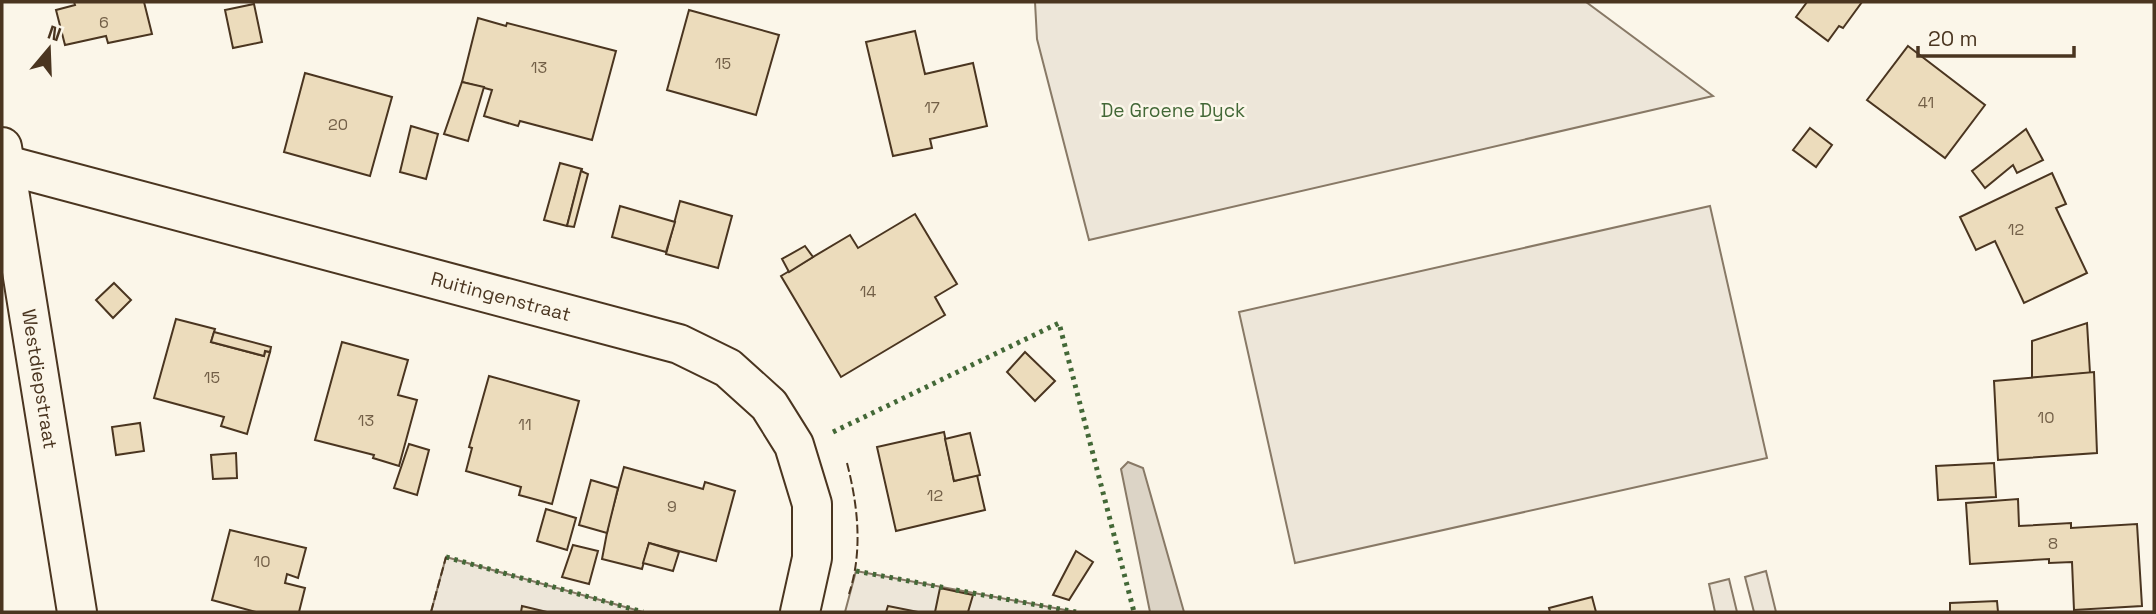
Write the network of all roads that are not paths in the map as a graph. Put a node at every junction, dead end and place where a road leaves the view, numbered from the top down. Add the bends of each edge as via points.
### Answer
1 (4, 156) edge
2 (77, 612) edge
3 (800, 612) edge

1 - 2 street, Westdiepstraat
1 - 3 street, Ruitingenstraat via 679,344 728,368 769,405 794,445 812,504 812,558

